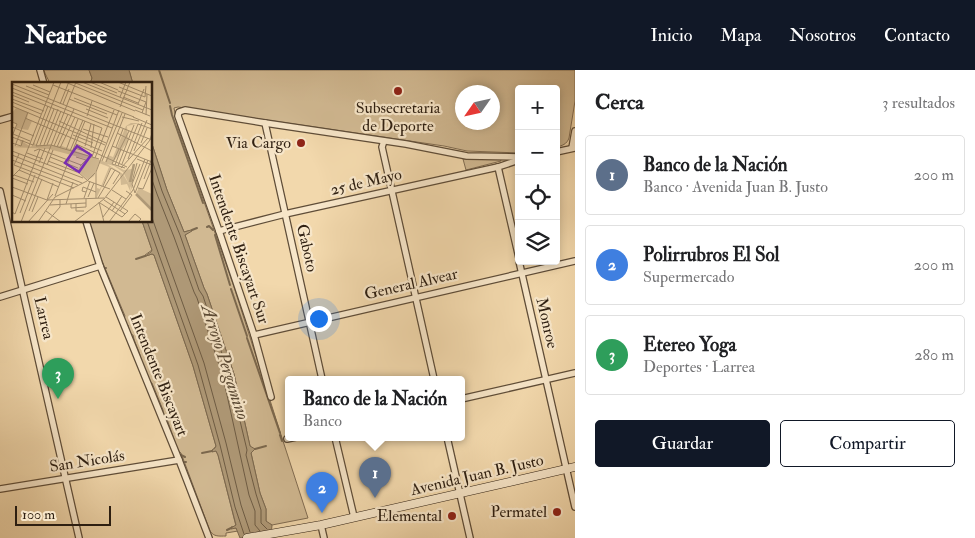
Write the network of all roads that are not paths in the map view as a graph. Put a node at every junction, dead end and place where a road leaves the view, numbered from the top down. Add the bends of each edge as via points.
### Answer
1 (264, 124) junction
2 (575, 131) edge
3 (384, 141) junction
4 (574, 148) edge
5 (560, 151) edge
6 (515, 159) edge
7 (515, 161) edge
8 (498, 167) junction
9 (392, 190) junction
10 (0, 191) edge
11 (285, 214) junction
12 (86, 222) edge
13 (219, 231) junction
14 (515, 242) edge
15 (575, 261) edge
16 (520, 265) edge
17 (100, 266) junction
18 (522, 272) junction
19 (23, 290) junction
20 (0, 297) edge
21 (416, 297) junction
22 (309, 322) junction
23 (254, 335) junction
24 (575, 373) edge
25 (321, 376) edge
26 (433, 376) edge
27 (546, 379) junction
28 (271, 397) dead end
29 (465, 398) edge
30 (336, 441) edge
31 (448, 441) edge
32 (179, 460) junction
33 (575, 467) edge
34 (566, 469) junction
35 (66, 478) junction
36 (0, 489) edge
37 (460, 493) junction
38 (575, 507) edge
39 (354, 518) junction
40 (321, 525) junction
41 (79, 538) edge
42 (209, 538) edge
43 (247, 538) edge
44 (324, 538) edge
45 (470, 538) edge

1 - 3 street
1 - 11 street, Gaboto
1 - 13 street, Intendente Biscayart Sur via 185,110 179,112
2 - 4 street
3 - 6 street via 467,156
3 - 9 street via 382,148
4 - 5 street
7 - 8 street, 25 de Mayo
8 - 9 street, 25 de Mayo
8 - 14 street, Monroe
9 - 11 street, 25 de Mayo
9 - 21 street
10 - 19 street, Larrea
11 - 13 street, 25 de Mayo
11 - 22 street, Gaboto
12 - 17 street, Intendente Biscayart
13 - 23 street, Intendente Biscayart Sur
15 - 18 street, General Alvear
16 - 18 street, Monroe
17 - 19 street
17 - 32 street, Intendente Biscayart
18 - 21 street, General Alvear
18 - 27 street, Monroe
19 - 20 street
19 - 35 street, Larrea
21 - 22 street, General Alvear
21 - 26 street
22 - 23 street, General Alvear
22 - 25 street, Gaboto
23 - 28 street, Intendente Biscayart Sur
24 - 27 street
27 - 29 street
27 - 34 street, Monroe
30 - 39 street
31 - 37 street
32 - 35 street, San Nicolás
32 - 42 street, Intendente Biscayart
33 - 34 main road, Avenida Juan B. Justo
34 - 37 main road, Avenida Juan B. Justo
34 - 38 street, Monroe
35 - 36 street, San Nicolás
35 - 41 street, Larrea
37 - 39 main road, Avenida Juan B. Justo
37 - 45 street
39 - 40 main road, Avenida Juan B. Justo
40 - 43 main road, Avenida Juan B. Justo
40 - 44 street

